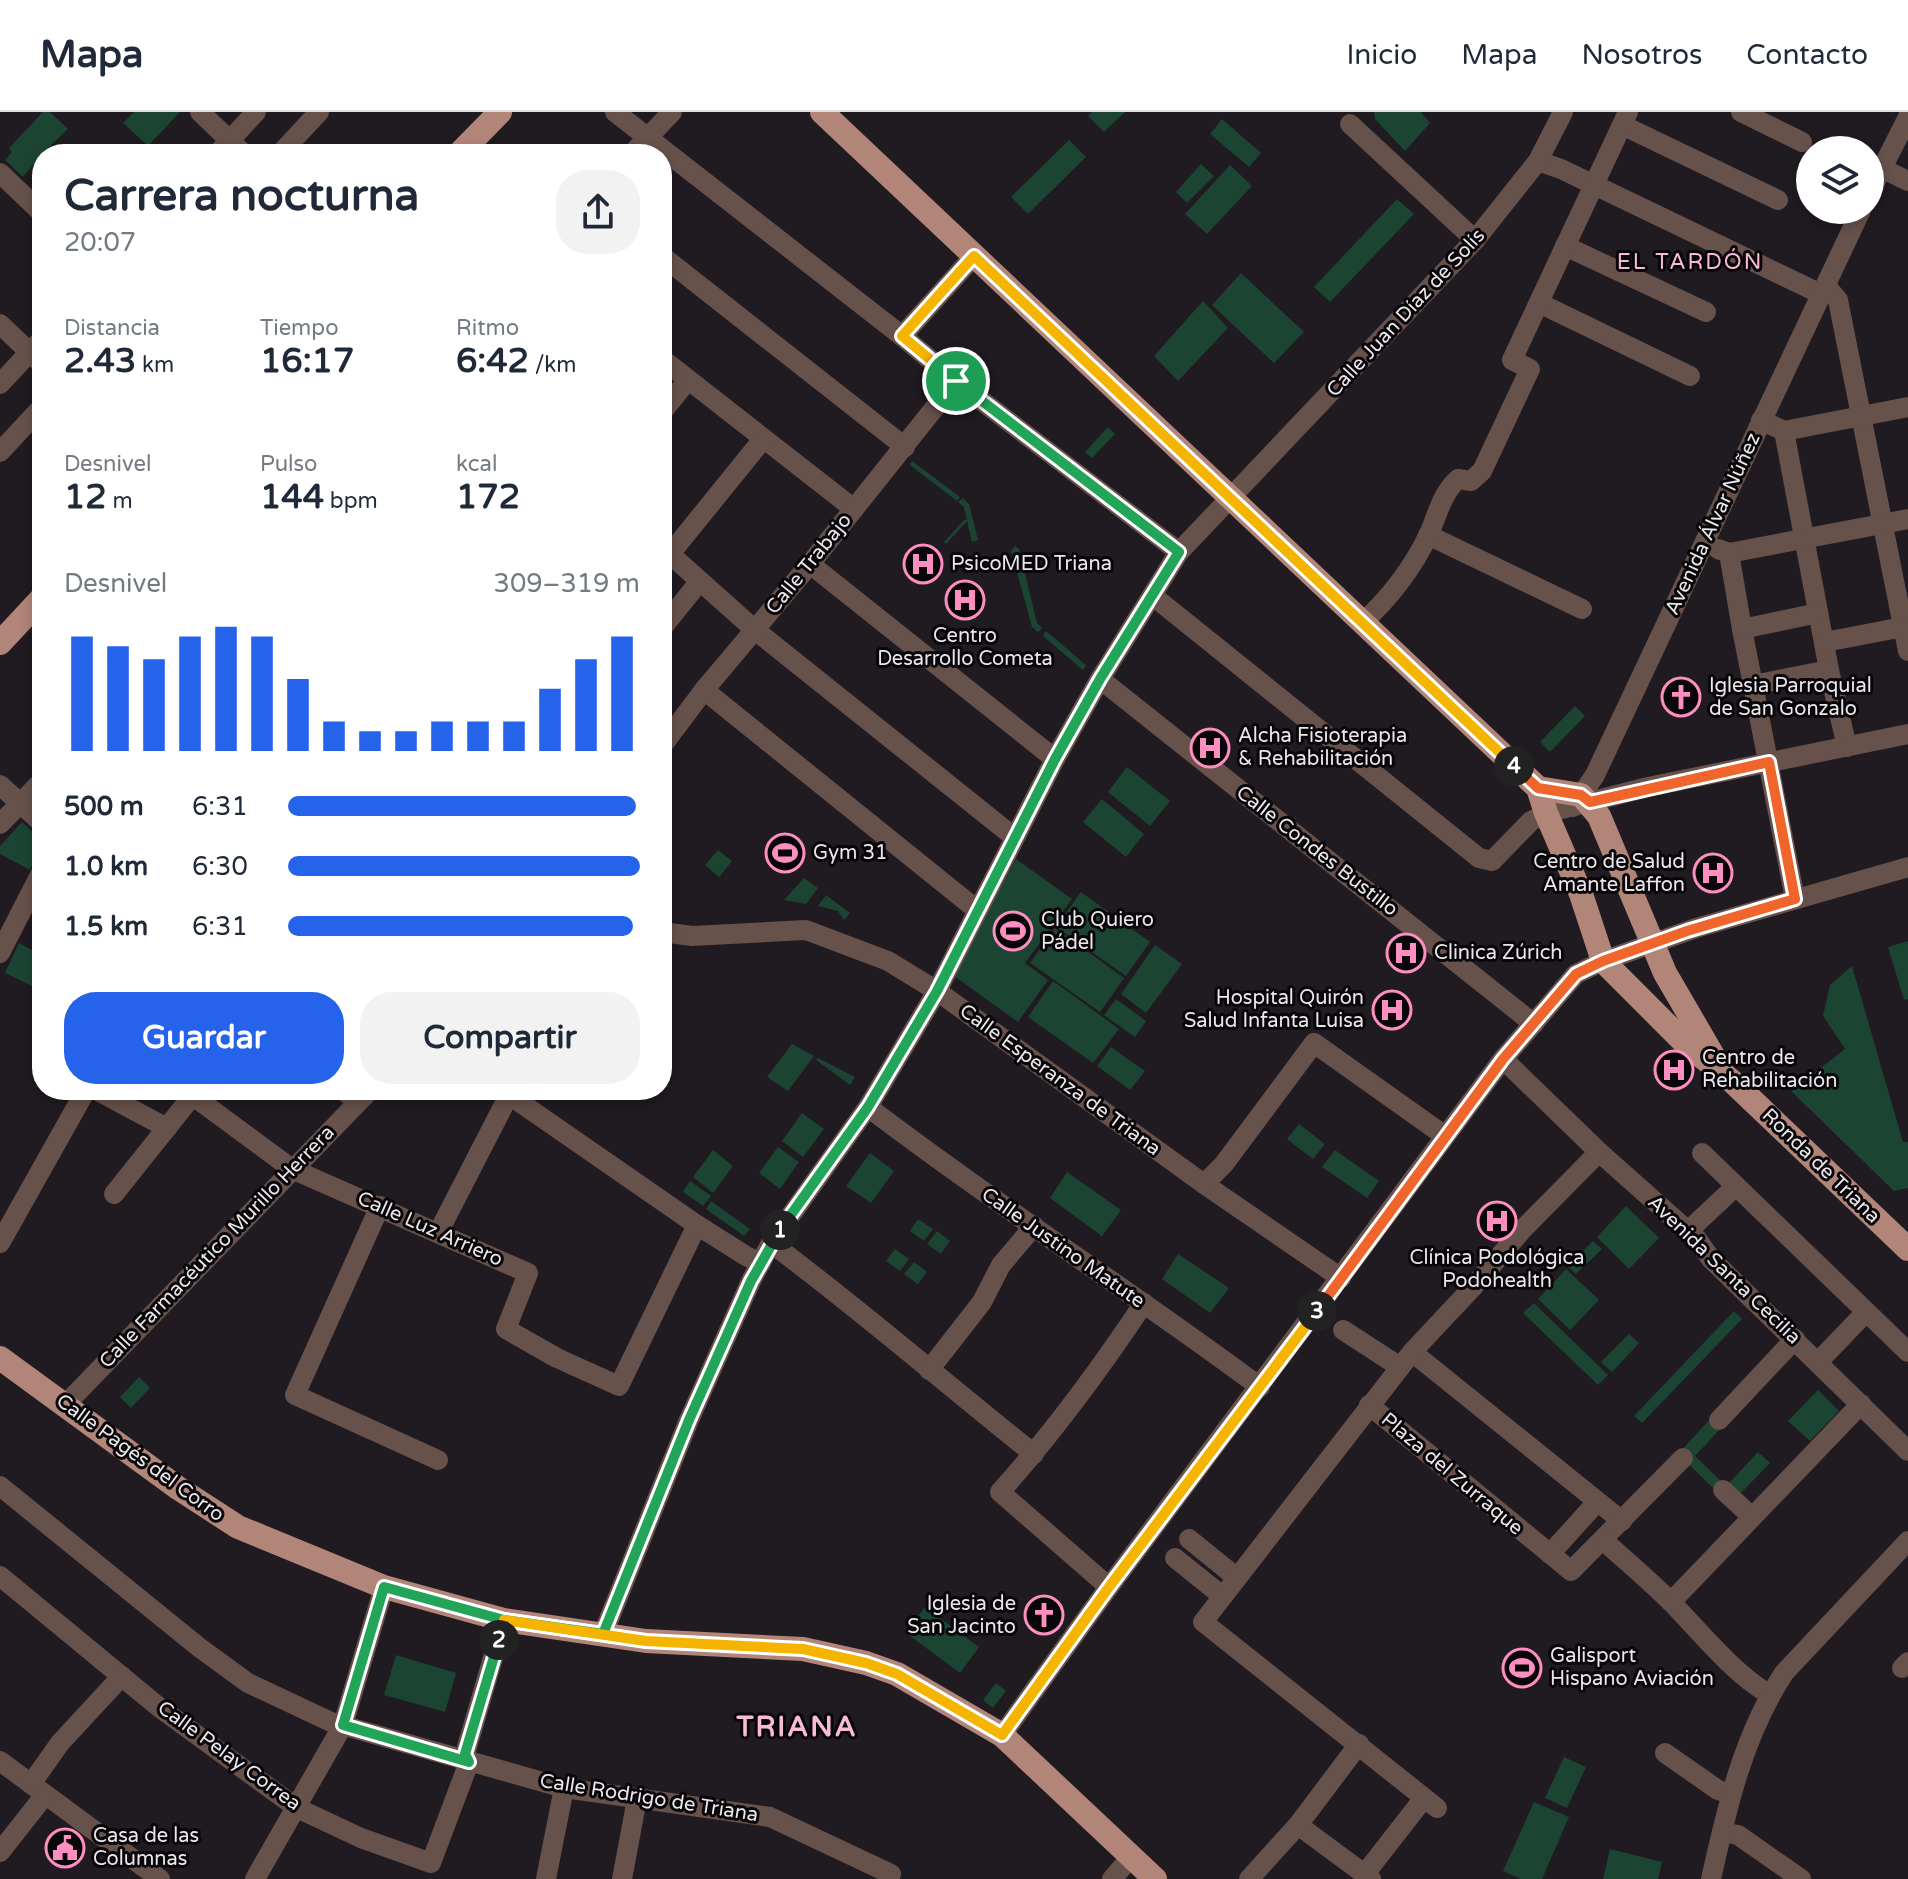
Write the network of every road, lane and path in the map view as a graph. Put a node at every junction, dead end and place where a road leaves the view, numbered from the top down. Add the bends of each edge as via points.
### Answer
1 (200, 112) edge
2 (256, 112) edge
3 (319, 112) edge
4 (500, 112) edge
5 (615, 112) edge
6 (672, 112) edge
7 (822, 112) edge
8 (1563, 112) edge
9 (1741, 112) edge
10 (1908, 117) edge
11 (1625, 119) edge
12 (1350, 124) dead end
13 (647, 138) junction
14 (1796, 139) edge
15 (226, 144) edge
16 (234, 144) edge
17 (289, 144) edge
18 (469, 144) edge
19 (641, 144) edge
20 (655, 144) edge
21 (672, 157) edge
22 (1538, 161) junction
23 (1884, 162) edge
24 (1884, 169) edge
25 (0, 173) edge
26 (1908, 181) edge
27 (1594, 184) junction
28 (1778, 200) dead end
29 (32, 203) edge
30 (1854, 224) edge
31 (1475, 240) junction
32 (1565, 246) junction
33 (974, 256) junction
34 (672, 264) edge
35 (1823, 290) junction
36 (1539, 303) junction
37 (1706, 312) dead end
38 (0, 324) edge
39 (902, 336) junction
40 (32, 348) edge
41 (32, 357) edge
42 (672, 367) edge
43 (1690, 376) dead end
44 (688, 380) junction
45 (956, 381) junction
46 (0, 384) edge
47 (672, 400) edge
48 (1908, 407) edge
49 (1862, 415) junction
50 (32, 418) edge
51 (1761, 420) junction
52 (1784, 431) junction
53 (763, 439) junction
54 (905, 447) junction
55 (0, 452) edge
56 (1229, 498) junction
57 (854, 509) junction
58 (1908, 519) edge
59 (1883, 525) junction
60 (1428, 535) junction
61 (1805, 537) junction
62 (1705, 540) junction
63 (672, 544) edge
64 (1179, 552) junction
65 (1729, 553) junction
66 (672, 556) edge
67 (810, 564) junction
68 (700, 581) junction
69 (1153, 596) junction
70 (32, 609) edge
71 (1582, 609) dead end
72 (1818, 613) junction
73 (672, 616) edge
74 (1362, 623) junction
75 (1906, 626) edge
76 (1742, 629) junction
77 (755, 630) junction
78 (1825, 642) junction
79 (0, 643) edge
80 (1908, 651) edge
81 (1829, 670) junction
82 (1100, 679) junction
83 (1753, 685) junction
84 (704, 690) junction
85 (672, 719) edge
86 (1908, 734) edge
87 (1847, 747) junction
88 (1055, 759) junction
89 (1769, 762) junction
90 (0, 785) edge
91 (1538, 788) junction
92 (32, 791) edge
93 (1582, 801) junction
94 (20, 802) junction
95 (32, 813) edge
96 (1550, 823) junction
97 (0, 824) edge
98 (1014, 837) junction
99 (1908, 867) edge
100 (32, 891) edge
101 (1795, 899) junction
102 (977, 910) junction
103 (672, 933) edge
104 (1652, 943) junction
105 (0, 953) edge
106 (1605, 960) junction
107 (937, 991) junction
108 (1534, 1024) junction
109 (1710, 1053) junction
110 (1503, 1059) junction
111 (1734, 1083) junction
112 (80, 1100) edge
113 (115, 1100) edge
114 (185, 1100) edge
115 (198, 1100) edge
116 (352, 1100) edge
117 (503, 1100) edge
118 (516, 1100) edge
119 (868, 1107) junction
120 (167, 1128) junction
121 (1445, 1136) junction
122 (1599, 1152) junction
123 (1702, 1153) dead end
124 (292, 1169) junction
125 (1204, 1184) junction
126 (1736, 1186) junction
127 (114, 1194) dead end
128 (380, 1206) junction
129 (697, 1225) junction
130 (1034, 1226) junction
131 (439, 1231) junction
132 (1687, 1232) junction
133 (0, 1243) edge
134 (771, 1243) junction
135 (1908, 1249) edge
136 (761, 1263) junction
137 (1341, 1278) junction
138 (1144, 1303) junction
139 (1316, 1312) junction
140 (1866, 1312) junction
141 (1795, 1339) junction
142 (1908, 1352) edge
143 (0, 1358) edge
144 (1406, 1360) junction
145 (1818, 1362) junction
146 (929, 1370) junction
147 (1260, 1387) junction
148 (66, 1404) junction
149 (1861, 1404) junction
150 (1369, 1405) junction
151 (1719, 1420) dead end
152 (1908, 1451) edge
153 (1034, 1454) junction
154 (1683, 1458) dead end
155 (438, 1460) dead end
156 (0, 1486) edge
157 (1723, 1490) dead end
158 (1597, 1502) junction
159 (1751, 1516) junction
160 (1161, 1517) junction
161 (1622, 1521) junction
162 (1147, 1536) junction
163 (1603, 1540) junction
164 (1908, 1541) edge
165 (1550, 1554) junction
166 (0, 1576) edge
167 (1236, 1577) junction
168 (384, 1587) junction
169 (1109, 1587) junction
170 (1221, 1595) junction
171 (1671, 1602) junction
172 (504, 1620) junction
173 (603, 1634) junction
174 (122, 1676) junction
175 (1769, 1694) junction
176 (343, 1725) junction
177 (1002, 1735) junction
178 (1359, 1744) junction
179 (1665, 1753) dead end
180 (0, 1761) edge
181 (469, 1762) junction
182 (564, 1788) junction
183 (38, 1789) junction
184 (1731, 1794) junction
185 (637, 1799) junction
186 (297, 1808) junction
187 (1298, 1825) junction
188 (1722, 1832) junction
189 (0, 1852) edge
190 (1131, 1857) junction
191 (891, 1874) dead end
192 (1368, 1877) edge
193 (160, 1879) edge
194 (255, 1879) edge
195 (546, 1879) edge
196 (622, 1879) edge
197 (1112, 1879) edge
198 (1155, 1879) edge
199 (1249, 1879) edge
200 (1711, 1879) edge
201 (1801, 1879) edge

1 - 15 street
2 - 16 street
3 - 17 street
4 - 18 main road
5 - 13 street
6 - 13 street
7 - 33 main road
8 - 22 street, Calle Juan Díaz de Solís
9 - 14 street
10 - 23 street
11 - 27 street
11 - 28 street
12 - 31 street
13 - 19 street
13 - 20 street
21 - 39 street
22 - 27 street
22 - 31 street, Calle Juan Díaz de Solís
24 - 26 street
25 - 29 street
27 - 32 street
27 - 35 street
30 - 35 street, Avenida Álvar Núñez
31 - 56 street, Calle Juan Díaz de Solís
32 - 36 street
32 - 37 street
33 - 39 street
33 - 56 main road
34 - 54 street
35 - 49 street via 1838,300
35 - 51 street, Avenida Álvar Núñez
36 - 43 street
36 - 60 street via 1482,471 1450,486
38 - 40 street
39 - 45 street
41 - 46 street
42 - 44 street
44 - 47 street
44 - 53 street
45 - 54 street, Calle Trabajo
45 - 64 street
48 - 49 street
49 - 52 street
49 - 59 street
50 - 55 street
51 - 52 street
51 - 62 street, Avenida Álvar Núñez
52 - 61 street
53 - 57 street
53 - 63 street
54 - 57 street, Calle Trabajo
56 - 64 street, Calle Juan Díaz de Solís
56 - 74 main road
57 - 67 street, Calle Trabajo
58 - 59 street
59 - 61 street
59 - 75 street
60 - 71 street
60 - 74 street via 1405,577
61 - 65 street
61 - 72 street
62 - 65 street
62 - 93 street, Avenida Álvar Núñez
64 - 69 street, Calle Juan Díaz de Solís
65 - 76 street
66 - 68 street
67 - 77 street, Calle Trabajo
67 - 88 street
68 - 73 street
68 - 77 street
69 - 82 street, Calle Juan Díaz de Solís
69 - 96 street, Avenida Álvar Núñez via 1479,858 1492,861 1531,821
70 - 79 main road
72 - 76 street
72 - 78 street
74 - 91 main road
75 - 78 street
75 - 80 street
76 - 83 street
77 - 84 street, Calle Trabajo
77 - 98 street
78 - 81 street
81 - 83 street
81 - 87 street
82 - 88 street, Calle Juan Díaz de Solís
82 - 108 street, Calle Condes Bustillo
83 - 89 street
84 - 85 street, Calle Trabajo
84 - 102 street
86 - 87 street
87 - 89 street
88 - 98 street, Calle Juan Díaz de Solís
89 - 93 street
89 - 101 street
90 - 94 street
91 - 93 main road
91 - 96 main road
92 - 94 street
93 - 96 street, Avenida Álvar Núñez
93 - 104 main road, Ronda de Triana via 1604,826
94 - 95 street
94 - 97 street
96 - 106 main road
98 - 102 street, Calle Juan Díaz de Solís
99 - 101 street
100 - 105 street
101 - 104 street
102 - 107 street, Calle Juan Díaz de Solís
103 - 107 street, Calle Esperanza de Triana via 806,930 888,961
104 - 106 street
104 - 109 main road, Ronda de Triana
106 - 108 street via 1576,974
106 - 109 street, Ronda de Triana via 1636,979
106 - 111 main road, Ronda de Triana via 1684,1042
107 - 119 street, Calle Juan Díaz de Solís
107 - 125 street, Calle Esperanza de Triana
108 - 110 street
109 - 111 main road, Ronda de Triana
110 - 121 street
110 - 122 street, Avenida Santa Cecilia
111 - 135 main road, Ronda de Triana
112 - 133 street
113 - 120 street
114 - 120 street
115 - 124 street, Calle Luz Arriero
116 - 124 street, Calle Farmacéutico Murillo Herrera
117 - 131 street
118 - 129 street
119 - 130 street, Calle Justino Matute
119 - 134 street, Calle Juan Díaz de Solís
120 - 127 street
121 - 125 street via 1317,1045 1310,1046
121 - 137 street
122 - 132 street, Avenida Santa Cecilia
122 - 144 street, Plaza del Zurraque
123 - 126 street
124 - 128 street, Calle Luz Arriero
124 - 148 street, Calle Farmacéutico Murillo Herrera
125 - 137 street, Calle Esperanza de Triana
126 - 132 street
126 - 140 street
128 - 131 street, Calle Luz Arriero
128 - 155 street via 295,1395
129 - 131 street, Calle Luz Arriero via 619,1386 506,1329 528,1273
129 - 136 street
130 - 138 street, Calle Justino Matute
130 - 146 street
132 - 141 street, Avenida Santa Cecilia
134 - 136 street, Calle Juan Díaz de Solís
134 - 146 street
136 - 173 street, Calle Juan Díaz de Solís via 689,1420
137 - 139 street
138 - 147 street, Calle Justino Matute
138 - 153 street
139 - 144 street
139 - 147 street
140 - 142 street
140 - 145 street
141 - 145 street, Avenida Santa Cecilia
141 - 151 street
143 - 148 main road, Calle Pagés del Corro
144 - 150 street, Plaza del Zurraque
144 - 158 street
145 - 149 street, Avenida Santa Cecilia
146 - 153 street
147 - 160 street
148 - 168 main road, Calle Pagés del Corro via 238,1527
149 - 152 street, Avenida Santa Cecilia
149 - 159 street
150 - 165 street, Plaza del Zurraque
150 - 167 street
153 - 169 street via 1000,1492
154 - 161 street
156 - 176 street, Calle Rodrigo de Triana via 248,1683
157 - 159 street
158 - 161 street
158 - 165 street
159 - 171 street
160 - 162 street
160 - 167 street
161 - 163 street
162 - 169 street
162 - 170 street
163 - 165 street, Plaza del Zurraque via 1571,1571
163 - 171 street
164 - 175 street
166 - 174 street, Calle Pelay Correa
167 - 170 street
168 - 172 main road, Calle Pagés del Corro
168 - 176 street
169 - 177 street
170 - 178 street via 1203,1622
171 - 175 street
172 - 173 main road, Calle Pagés del Corro
172 - 181 street via 465,1754
173 - 177 main road, Calle Pagés del Corro via 803,1649 866,1663 897,1674
174 - 183 street via 60,1743
174 - 186 street, Calle Pelay Correa
175 - 184 street
176 - 181 street, Calle Rodrigo de Triana
176 - 186 street
177 - 190 main road, Calle Pagés del Corro
178 - 187 street
178 - 192 street via 1430,1803
179 - 184 street
180 - 183 street
181 - 182 street, Calle Rodrigo de Triana
181 - 186 street, Calle Pelay Correa via 431,1863
182 - 185 street, Calle Rodrigo de Triana
182 - 195 street
183 - 189 street
183 - 193 street
184 - 188 street
185 - 191 street, Calle Rodrigo de Triana via 770,1817
185 - 196 street
186 - 194 street
187 - 192 street
187 - 199 street
188 - 200 street
188 - 201 street via 1738,1835
190 - 197 street
190 - 198 main road, Calle Pagés del Corro

